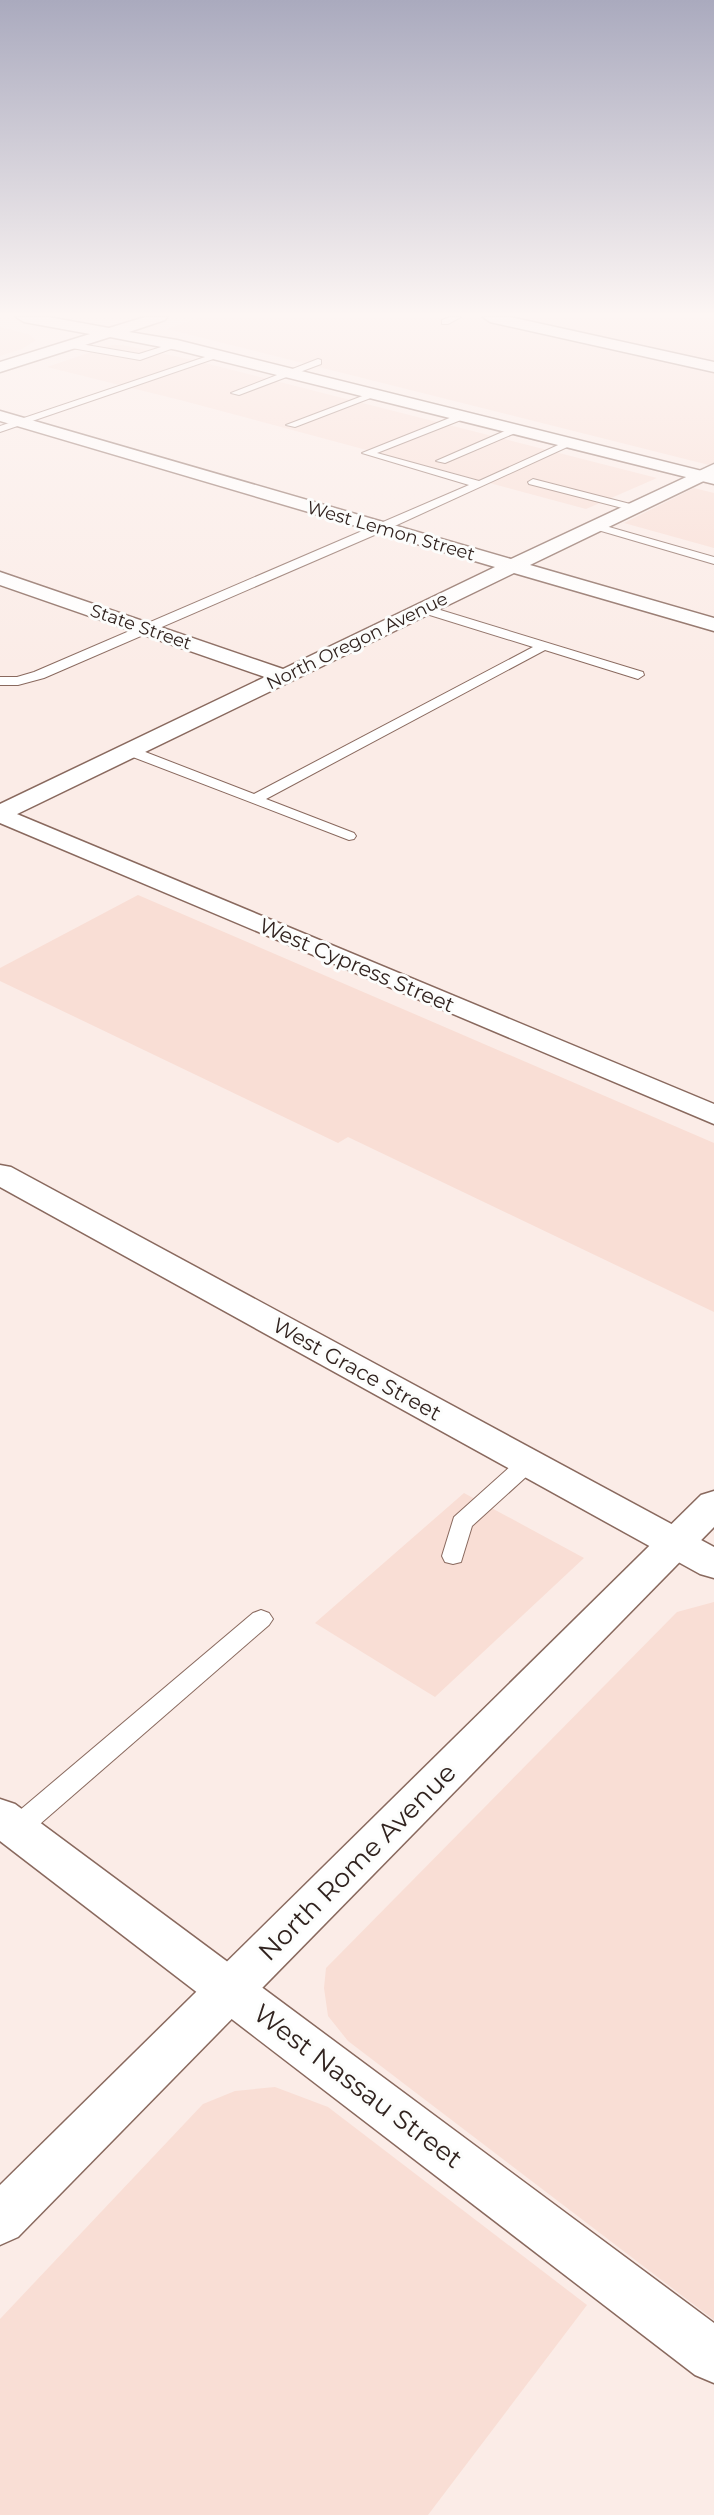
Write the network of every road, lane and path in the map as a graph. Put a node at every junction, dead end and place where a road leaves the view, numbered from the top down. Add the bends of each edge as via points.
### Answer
1 (62, 434) edge
2 (415, 434) edge
3 (503, 434) edge
4 (537, 434) edge
5 (571, 443) junction
6 (441, 461) dead end
7 (710, 475) edge
8 (534, 482) dead end
9 (478, 484) junction
10 (634, 508) junction
11 (595, 526) junction
12 (382, 528) junction
13 (714, 561) edge
14 (512, 567) junction
15 (0, 578) edge
16 (424, 609) junction
17 (714, 625) edge
18 (148, 630) junction
19 (544, 646) junction
20 (638, 675) dead end
21 (283, 676) junction
22 (0, 681) edge
23 (130, 751) junction
24 (255, 799) junction
25 (0, 813) edge
26 (349, 836) dead end
27 (714, 1115) edge
28 (0, 1174) edge
29 (529, 1462) junction
30 (714, 1504) edge
31 (676, 1543) junction
32 (453, 1556) dead end
33 (714, 1564) edge
34 (261, 1619) dead end
35 (8, 1823) edge
36 (230, 1989) junction
37 (0, 2220) edge
38 (714, 2356) edge

1 - 12 street, West Lemon Street
2 - 9 lane via 367,453
3 - 6 lane
4 - 5 street
5 - 7 street
5 - 9 lane
7 - 10 street, North Oregon Avenue
8 - 10 lane
9 - 12 lane
10 - 11 street, North Oregon Avenue
11 - 13 lane
11 - 14 street, North Oregon Avenue
12 - 14 street, West Lemon Street
12 - 18 lane
14 - 16 street, North Oregon Avenue
14 - 17 street, West Lemon Street
15 - 18 street, State Street
16 - 19 lane
16 - 21 street, North Oregon Avenue
18 - 21 street, State Street
18 - 22 lane via 39,675
19 - 20 lane
19 - 24 lane
21 - 23 street, North Oregon Avenue
23 - 24 lane
23 - 25 street, North Oregon Avenue
24 - 26 lane
25 - 27 street, West Cypress Street
28 - 29 street, West Grace Street
29 - 31 street, West Grace Street
29 - 32 lane via 462,1523
30 - 31 street, North Rome Avenue
31 - 33 street, West Grace Street
31 - 36 street, North Rome Avenue
34 - 35 lane
35 - 36 street, West Nassau Street
36 - 37 street, North Rome Avenue
36 - 38 street, West Nassau Street

